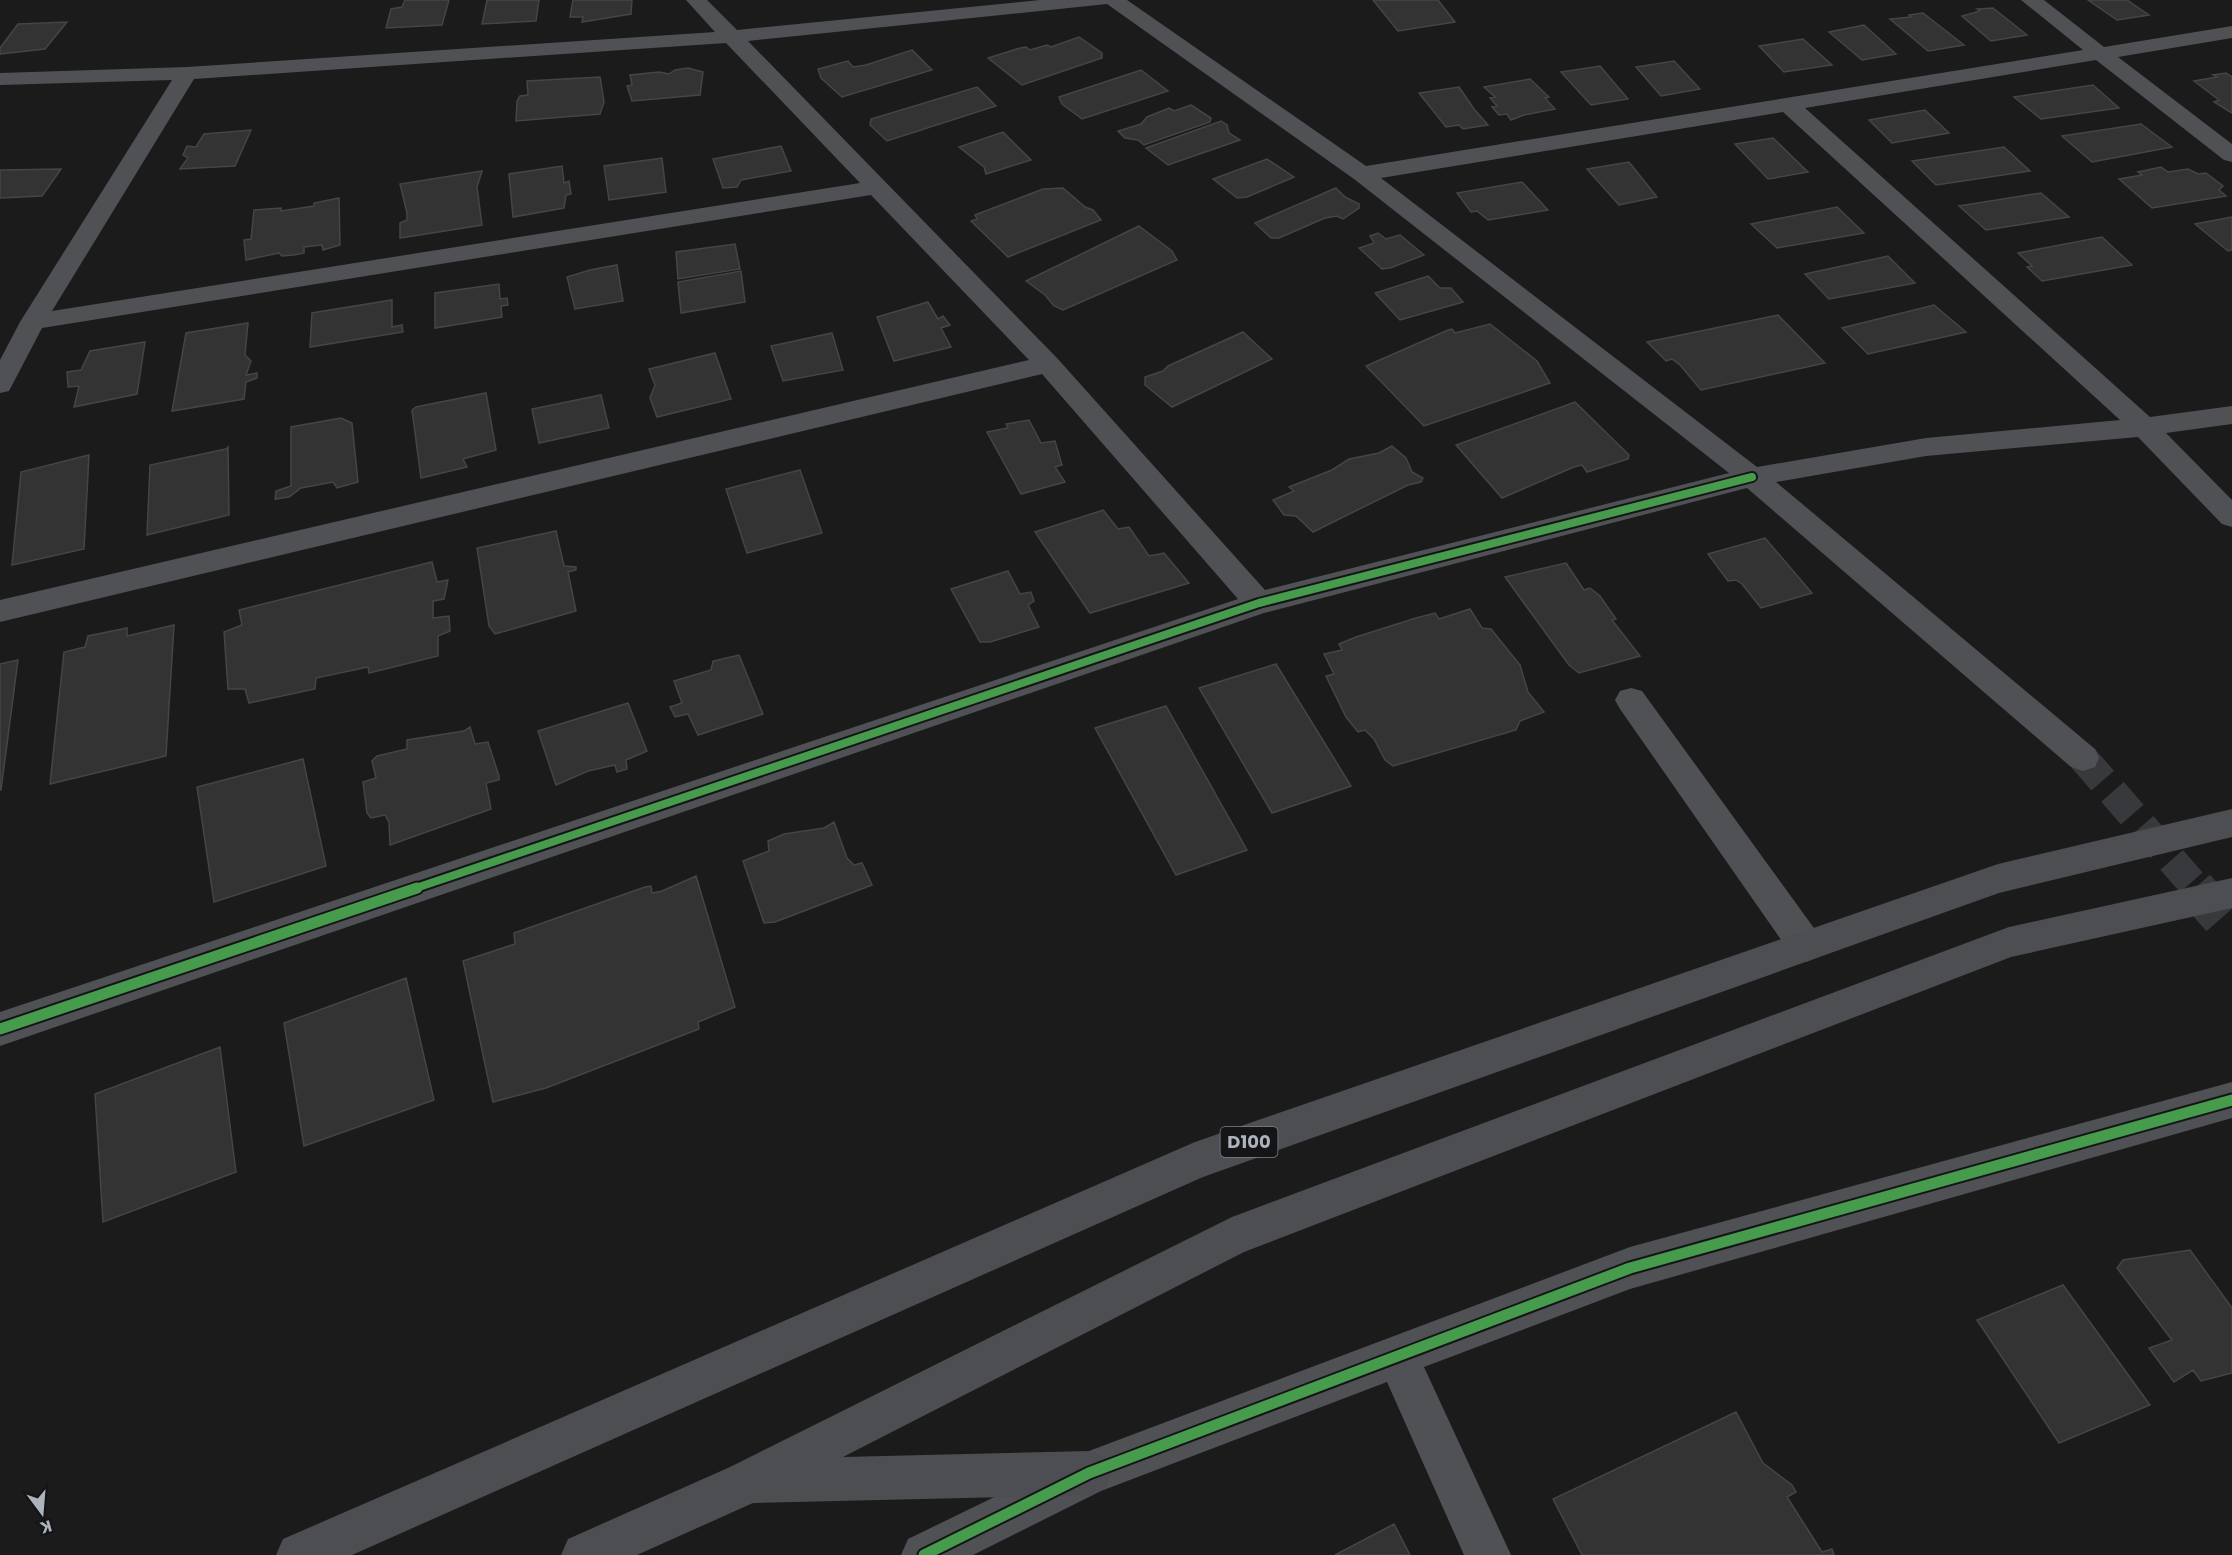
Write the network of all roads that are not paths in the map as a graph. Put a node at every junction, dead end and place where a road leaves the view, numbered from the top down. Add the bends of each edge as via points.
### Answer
1 (696, 0) edge
2 (1101, 0) edge
3 (1114, 0) edge
4 (2031, 0) edge
5 (2232, 32) edge
6 (730, 37) junction
7 (2099, 53) junction
8 (187, 73) junction
9 (0, 79) edge
10 (1787, 104) junction
11 (2232, 155) edge
12 (1362, 174) junction
13 (876, 188) junction
14 (33, 322) junction
15 (1048, 364) junction
16 (0, 385) edge
17 (2232, 415) edge
18 (2144, 428) junction
19 (1752, 477) junction
20 (2232, 517) edge
21 (1259, 603) junction
22 (0, 611) edge
23 (1631, 700) dead end
24 (2084, 758) tunnel mouth
25 (2232, 823) edge
26 (2232, 893) edge
27 (1806, 946) junction
28 (0, 1029) edge
29 (2232, 1100) edge
30 (1397, 1356) junction
31 (1089, 1473) junction
32 (746, 1483) junction
33 (299, 1555) edge
34 (584, 1555) edge
35 (924, 1555) edge
36 (1488, 1555) edge

1 - 6 street
2 - 6 street
3 - 12 street
4 - 7 street
5 - 7 street
6 - 8 street
6 - 13 street
7 - 10 street
7 - 11 street
8 - 9 street
8 - 14 street
10 - 12 street
10 - 18 street
12 - 19 street
13 - 14 street
13 - 15 street
14 - 16 street
15 - 21 street
15 - 22 street
17 - 18 street
18 - 19 street via 1926,447
18 - 20 street
19 - 21 street
19 - 24 street
21 - 28 street
23 - 27 street
25 - 27 highway, D100 via 1998,879
26 - 32 highway via 2009,942 1232,1238
27 - 33 highway, D100 via 1195,1161
29 - 30 street via 1630,1268
30 - 31 street
30 - 36 street
31 - 32 highway
31 - 35 street
32 - 34 highway

